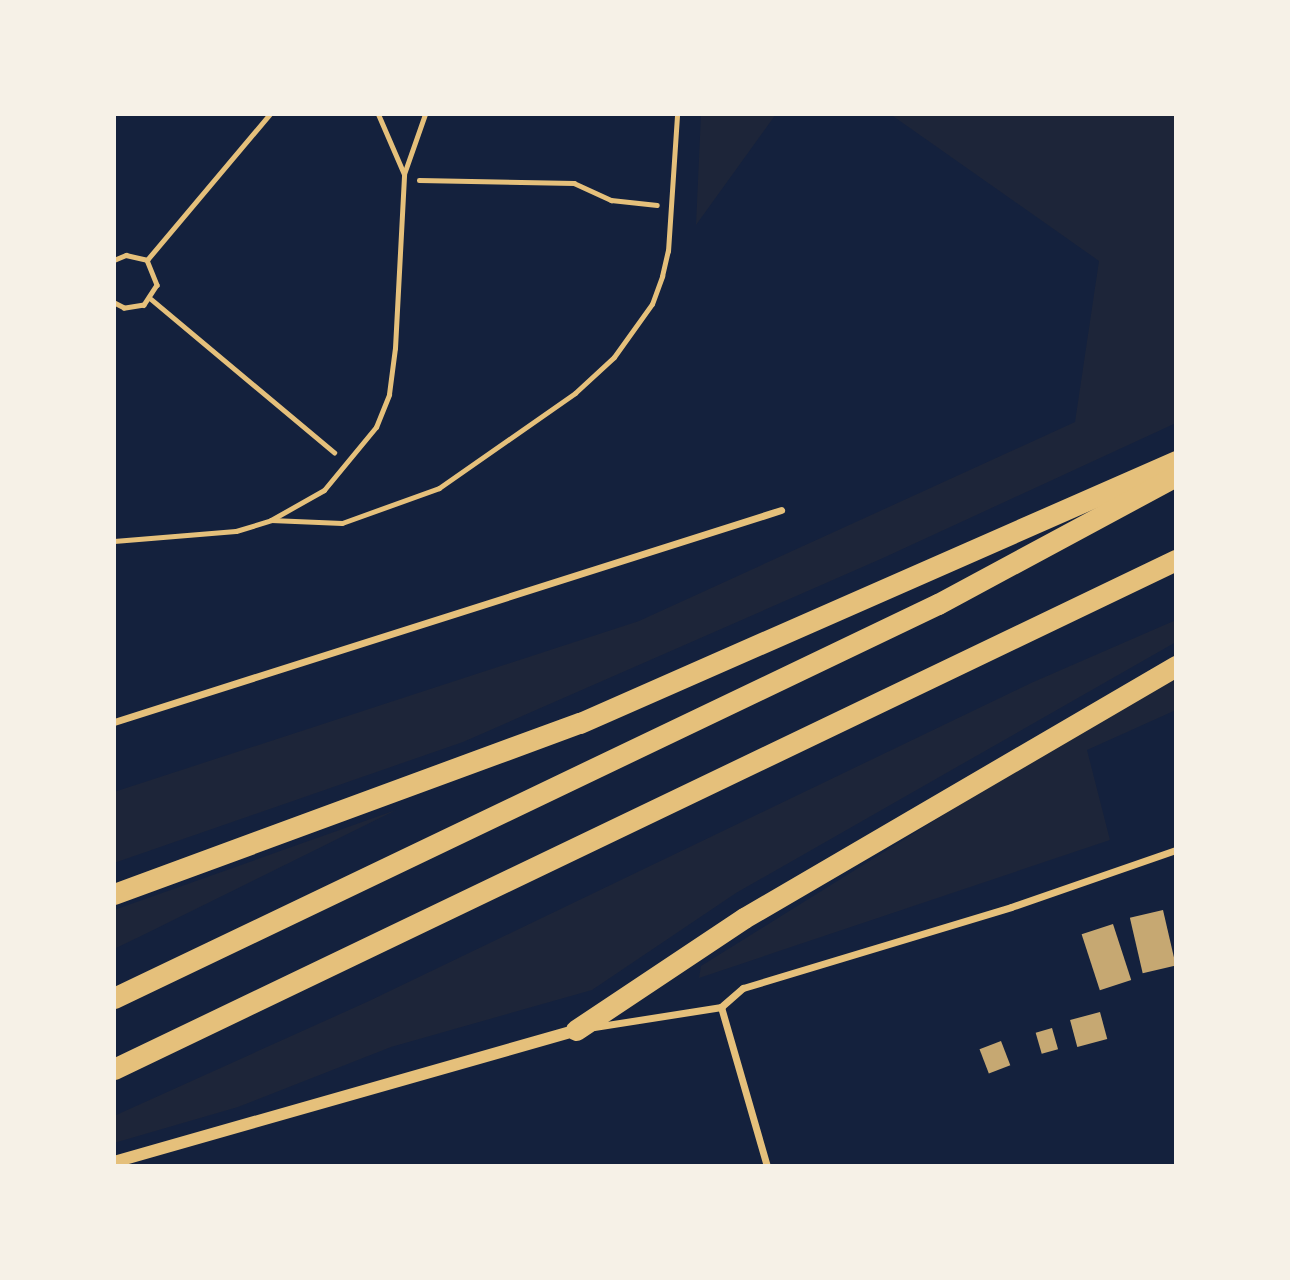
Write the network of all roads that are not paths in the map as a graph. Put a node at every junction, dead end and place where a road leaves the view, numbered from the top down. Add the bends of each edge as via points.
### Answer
1 (378, 114) edge
2 (425, 114) edge
3 (677, 114) edge
4 (404, 177) junction
5 (1176, 461) edge
6 (1176, 476) edge
7 (781, 510) dead end
8 (271, 520) junction
9 (114, 541) edge
10 (1176, 560) edge
11 (1176, 666) edge
12 (114, 722) edge
13 (1176, 850) edge
14 (114, 894) edge
15 (114, 998) edge
16 (720, 1007) junction
17 (576, 1030) junction
18 (114, 1069) edge
19 (114, 1162) edge
20 (767, 1166) edge

1 - 4 lane
2 - 4 lane
3 - 8 lane via 668,251 652,304 614,357 575,393 439,488 386,511 342,523
4 - 8 lane via 389,394 376,427 324,490
5 - 14 highway via 580,723
6 - 15 highway via 938,604
7 - 12 street
8 - 9 lane via 236,531
10 - 18 highway
11 - 17 highway via 744,918
13 - 16 street via 1011,907 743,988
16 - 17 street
16 - 20 street
17 - 19 street

